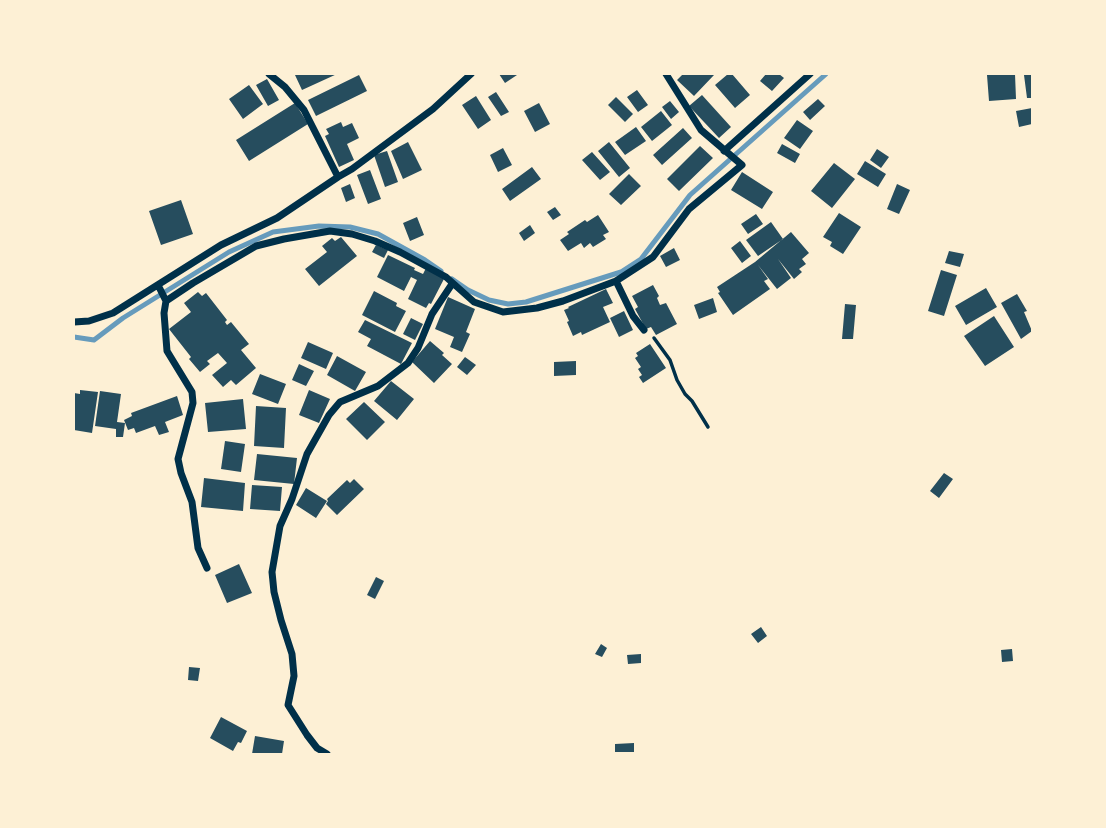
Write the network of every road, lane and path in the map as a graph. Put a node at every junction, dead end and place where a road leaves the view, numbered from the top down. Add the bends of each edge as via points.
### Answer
1 (269, 74) edge
2 (471, 74) edge
3 (666, 74) edge
4 (810, 74) edge
5 (724, 151) junction
6 (338, 177) junction
7 (617, 281) junction
8 (452, 284) junction
9 (158, 285) junction
10 (166, 301) junction
11 (74, 321) edge
12 (644, 330) joint
13 (708, 427) dead end
14 (207, 568) dead end
15 (327, 754) edge

1 - 6 street via 304,110
2 - 6 street via 433,109
3 - 5 street via 701,130
4 - 5 street
5 - 7 street via 742,165 689,209 653,257
6 - 9 street via 277,218
7 - 8 street via 537,309 503,312 474,302
7 - 12 street
8 - 10 street via 400,252 330,231 256,246
8 - 15 street via 408,363 378,386 340,402 329,415 307,454 279,526 272,572 292,653 294,676 288,705 317,748
9 - 10 street
9 - 11 street via 113,313
10 - 14 street via 167,351 192,392 193,403 178,459 192,502 198,548
12 - 13 path via 670,360 681,387

